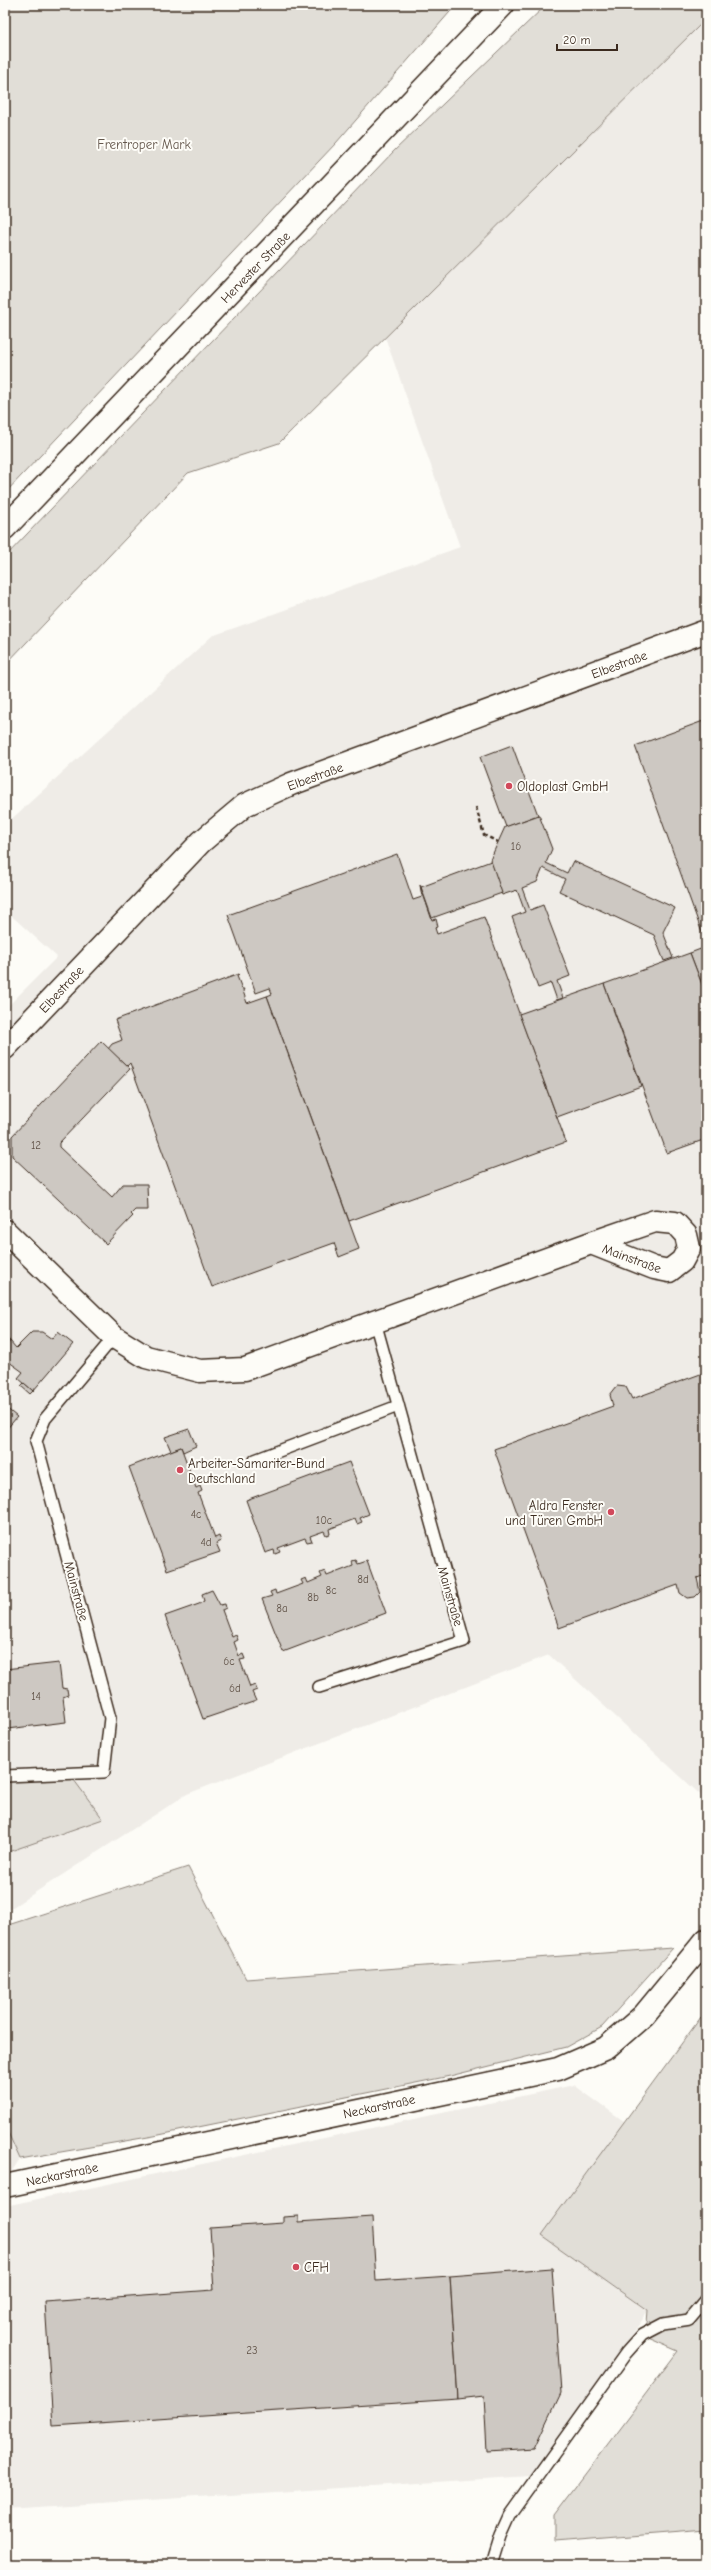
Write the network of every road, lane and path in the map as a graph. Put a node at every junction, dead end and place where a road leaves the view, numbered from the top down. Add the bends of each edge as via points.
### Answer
1 (503, 5) edge
2 (5, 528) edge
3 (706, 631) edge
4 (476, 807) dead end
5 (498, 842) dead end
6 (5, 1048) edge
7 (5, 1231) edge
8 (591, 1243) dead end
9 (374, 1322) junction
10 (114, 1337) junction
11 (398, 1406) junction
12 (255, 1460) dead end
13 (319, 1687) dead end
14 (5, 1776) edge
15 (706, 1940) edge
16 (5, 2186) edge
17 (706, 2300) edge
18 (491, 2565) edge

1 - 2 street, Hervester Straße
3 - 6 street, Elbestraße via 291,784 245,806 201,842
4 - 5 path via 484,835
7 - 10 street, Mainstraße
8 - 9 street, Mainstraße
9 - 10 street, Mainstraße via 245,1370 200,1371 146,1357
9 - 11 lane, Mainstraße
10 - 14 lane, Mainstraße via 45,1419 36,1441 110,1718 104,1772
11 - 12 lane
11 - 13 lane, Mainstraße via 464,1641
15 - 16 street, Neckarstraße via 644,2015 628,2029 606,2048 558,2069
17 - 18 lane via 689,2320 663,2324 642,2335 626,2353 509,2516

